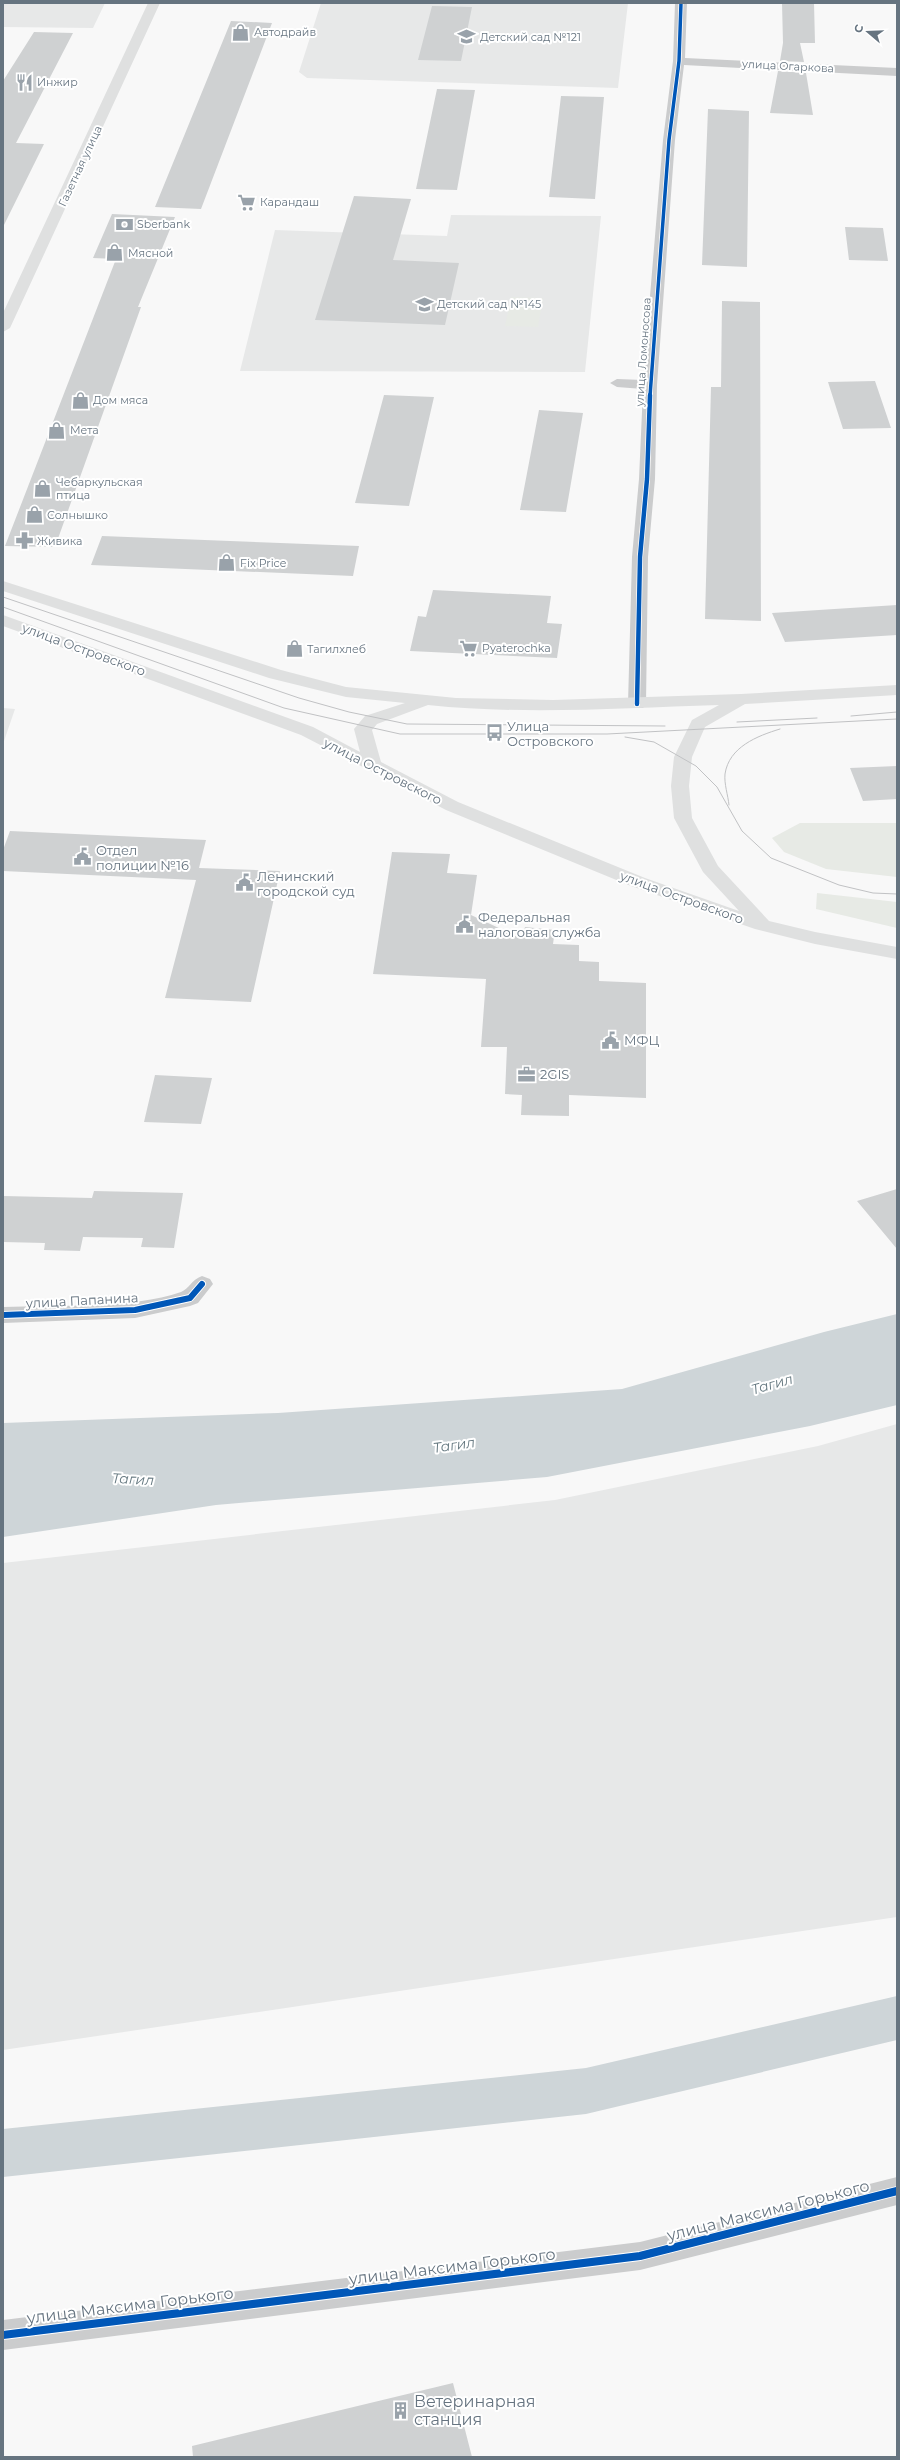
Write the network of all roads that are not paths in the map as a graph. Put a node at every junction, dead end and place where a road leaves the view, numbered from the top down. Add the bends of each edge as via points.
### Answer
1 (154, 3) edge
2 (681, 3) edge
3 (679, 61) junction
4 (897, 72) edge
5 (3, 328) edge
6 (617, 383) dead end
7 (650, 385) junction
8 (3, 586) edge
9 (3, 620) edge
10 (897, 690) edge
11 (741, 699) junction
12 (433, 701) junction
13 (637, 704) junction
14 (372, 765) junction
15 (762, 925) junction
16 (897, 953) edge
17 (202, 1284) dead end
18 (3, 1315) edge
19 (897, 2190) edge
20 (3, 2335) edge

1 - 5 main road, Газетная улица
2 - 3 street, улица Ломоносова
3 - 4 street, улица Огаркова
3 - 7 street, улица Ломоносова via 669,140
6 - 7 street
7 - 13 street, улица Ломоносова via 647,479 640,557
8 - 12 main road, улица Островского via 275,674 346,692
9 - 14 main road, улица Островского via 307,731
10 - 11 main road, улица Островского
11 - 13 main road, улица Островского
11 - 15 main road, улица Островского via 698,724 694,730 683,757 680,786 682,818 710,868
12 - 13 main road, улица Островского via 553,705
12 - 14 main road via 371,720 363,729
14 - 15 main road, улица Островского via 452,806 638,882
15 - 16 main road, улица Островского
17 - 18 street, улица Папанина via 190,1298 135,1310
19 - 20 street, улица Максима Горького via 640,2256

